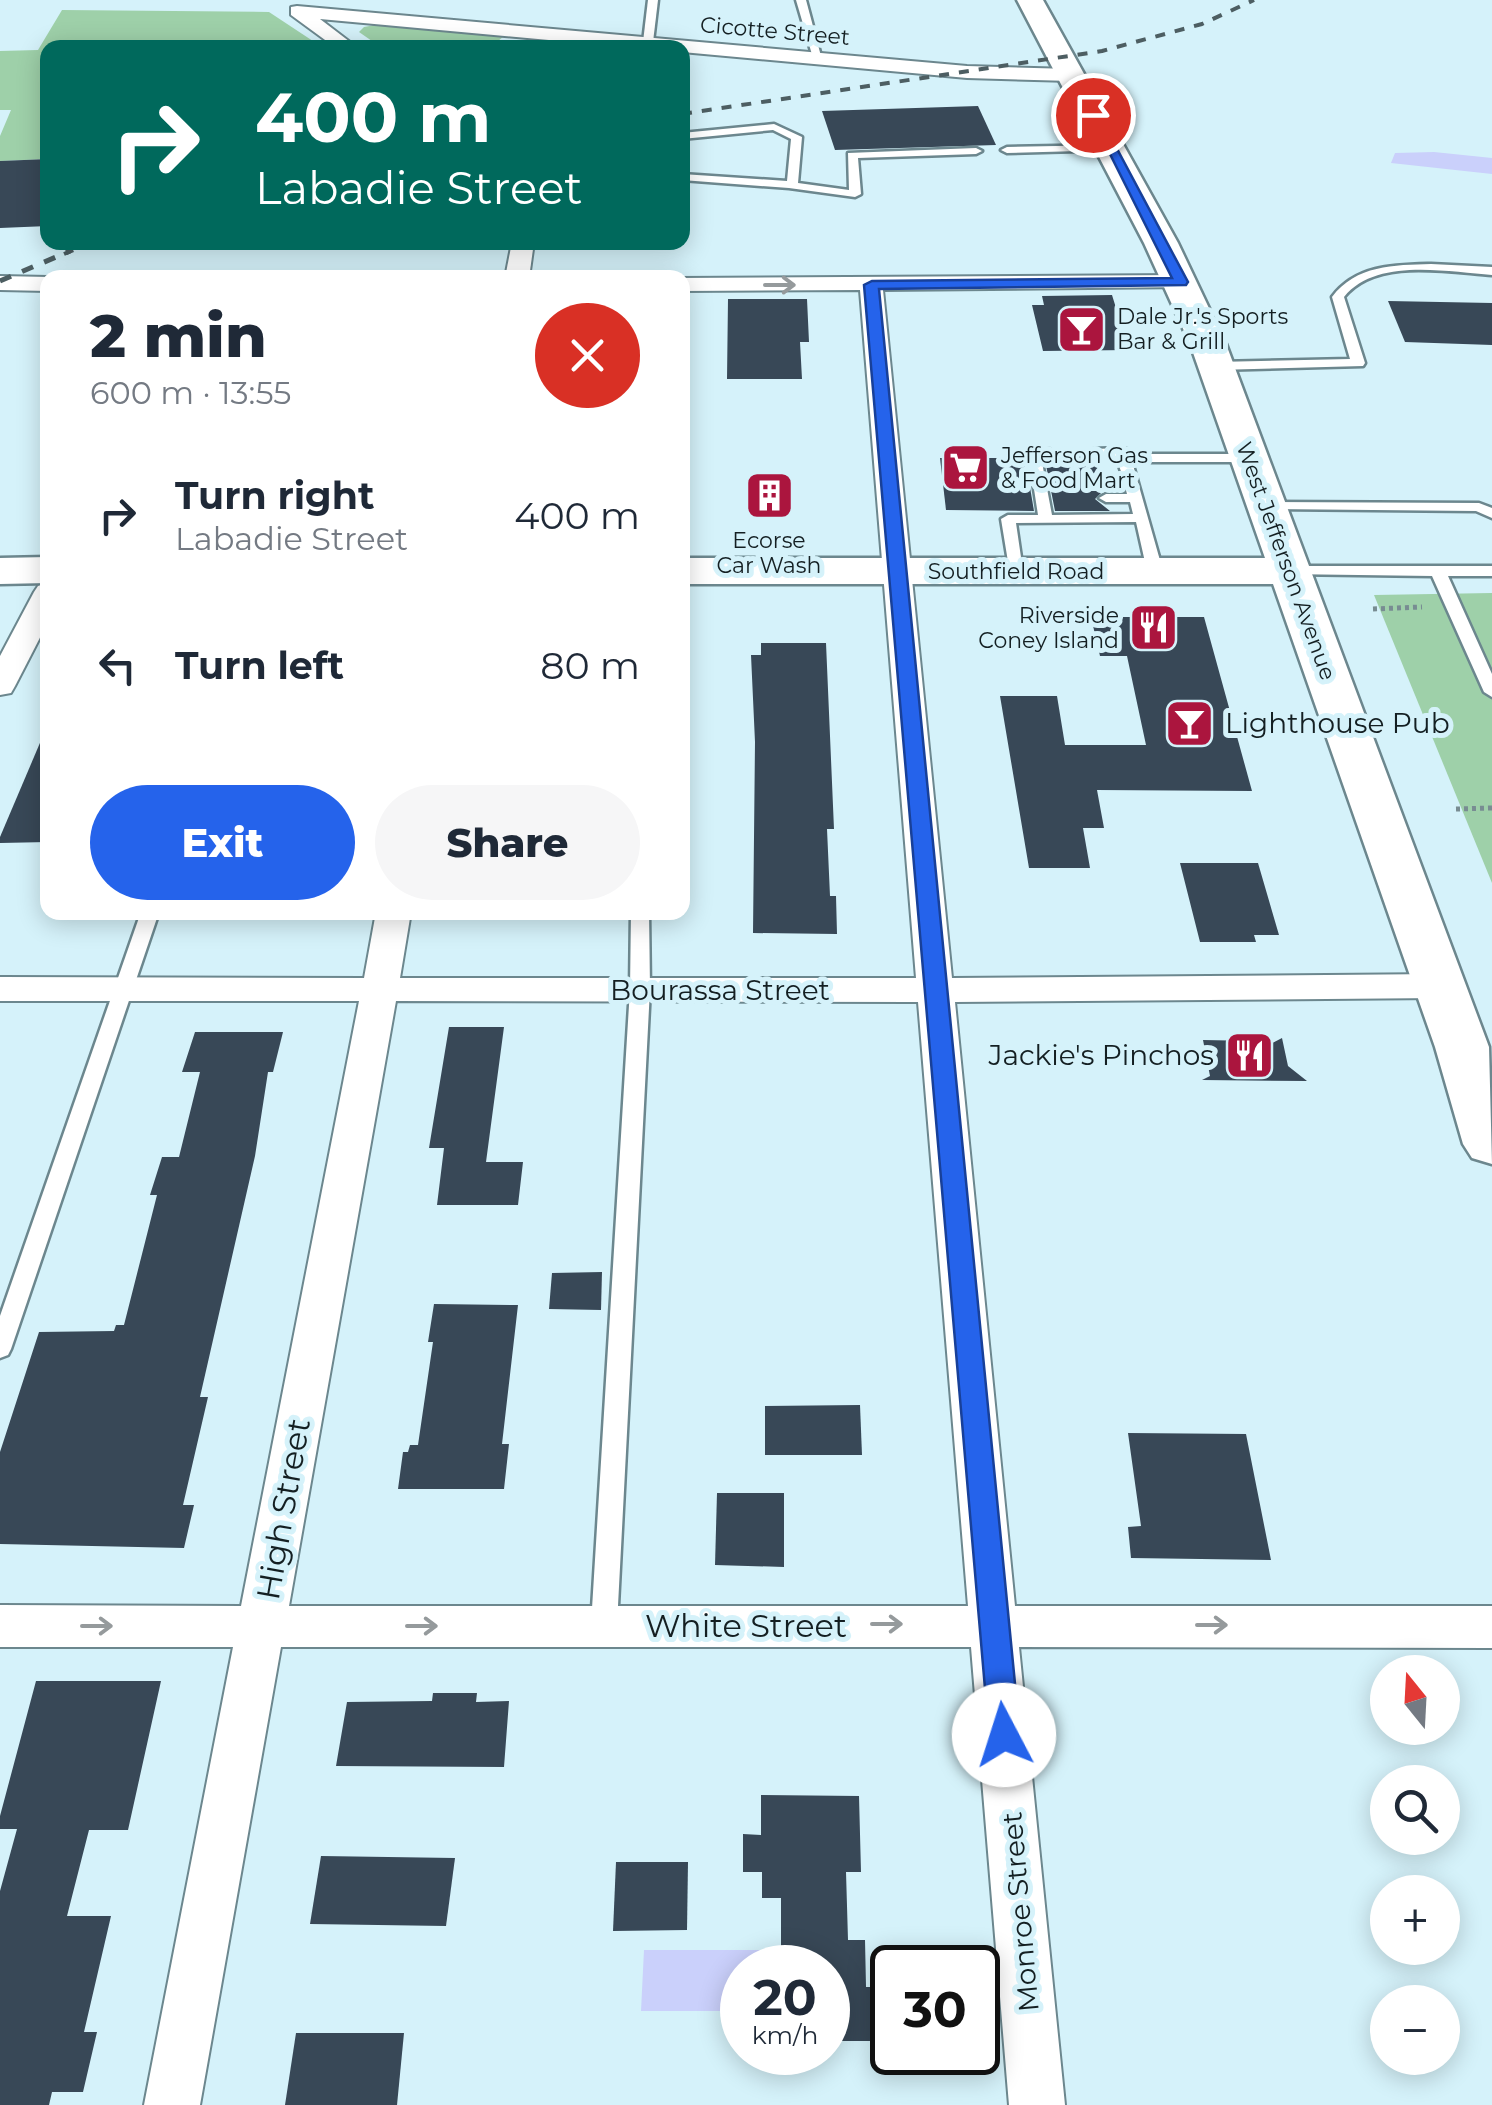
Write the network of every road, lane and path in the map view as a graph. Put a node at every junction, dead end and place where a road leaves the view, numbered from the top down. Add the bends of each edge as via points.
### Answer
1 (654, 0) edge
2 (801, 0) edge
3 (1028, 0) edge
4 (299, 6) edge
5 (339, 40) edge
6 (629, 40) edge
7 (648, 40) edge
8 (690, 46) edge
9 (818, 58) junction
10 (1071, 75) junction
11 (690, 135) edge
12 (1111, 148) junction
13 (1007, 150) dead end
14 (976, 151) dead end
15 (690, 178) edge
16 (789, 185) junction
17 (1492, 271) edge
18 (1181, 282) junction
19 (0, 284) edge
20 (40, 284) edge
21 (690, 284) edge
22 (872, 285) junction
23 (1216, 366) junction
24 (1249, 458) junction
25 (1101, 482) junction
26 (1132, 488) junction
27 (1265, 506) junction
28 (1491, 516) edge
29 (0, 570) edge
30 (40, 570) edge
31 (898, 571) junction
32 (1015, 571) junction
33 (1155, 571) junction
34 (1290, 571) junction
35 (1438, 571) junction
36 (1492, 571) edge
37 (690, 572) edge
38 (40, 608) edge
39 (0, 686) edge
40 (1492, 692) edge
41 (1492, 808) edge
42 (1456, 809) dead end
43 (147, 920) edge
44 (393, 920) edge
45 (640, 920) edge
46 (1440, 986) junction
47 (0, 988) edge
48 (125, 988) junction
49 (380, 988) junction
50 (640, 990) junction
51 (936, 990) junction
52 (1492, 1144) edge
53 (0, 1349) edge
54 (995, 1624) junction
55 (0, 1626) edge
56 (604, 1626) junction
57 (262, 1627) junction
58 (1492, 1627) edge
59 (172, 2105) edge
60 (1037, 2105) edge

1 - 7 lane
2 - 9 lane
3 - 10 main road, West Jefferson Avenue
4 - 5 street
4 - 6 street, Cicotte Street
8 - 9 street, Cicotte Street
9 - 10 street, Cicotte Street
10 - 12 main road, West Jefferson Avenue
11 - 16 lane via 774,127 792,132 797,137
12 - 13 lane
12 - 18 main road, West Jefferson Avenue
14 - 16 lane via 852,155 855,194
15 - 16 lane
17 - 23 lane via 1390,269 1355,278 1338,297 1358,363
18 - 22 street
18 - 23 main road, West Jefferson Avenue
19 - 20 street
21 -> 22 street
22 - 31 street, Monroe Street
23 - 24 main road, West Jefferson Avenue
24 - 26 lane via 1147,458
24 - 27 main road, West Jefferson Avenue
25 - 26 lane
25 - 26 lane
25 - 26 lane
26 - 32 lane via 1048,489 1008,520
26 - 33 lane
27 - 28 lane via 1479,507
27 - 34 main road, West Jefferson Avenue
29 - 30 main road
31 - 32 main road, Southfield Road
31 - 37 main road, Southfield Road
31 - 51 street, Monroe Street
32 - 33 main road, Southfield Road
33 - 34 main road, Southfield Road
34 - 35 lane
34 - 46 main road, West Jefferson Avenue
35 - 36 lane
35 - 40 lane
38 - 39 street
41 - 42 path
43 - 48 lane
44 - 49 street, High Street
45 - 50 lane
46 - 51 street, Bourassa Street
46 - 52 main road, West Jefferson Avenue
47 - 48 street, Bourassa Street
48 - 49 street, Bourassa Street
48 - 53 lane
49 - 50 street, Bourassa Street
49 - 57 street, High Street
50 - 51 street, Bourassa Street
50 - 56 lane
51 - 54 street, Monroe Street
56 -> 54 street, White Street
54 -> 58 street, White Street
54 - 60 street, Monroe Street
55 -> 57 street, White Street
57 -> 56 street, White Street
57 - 59 street, High Street

